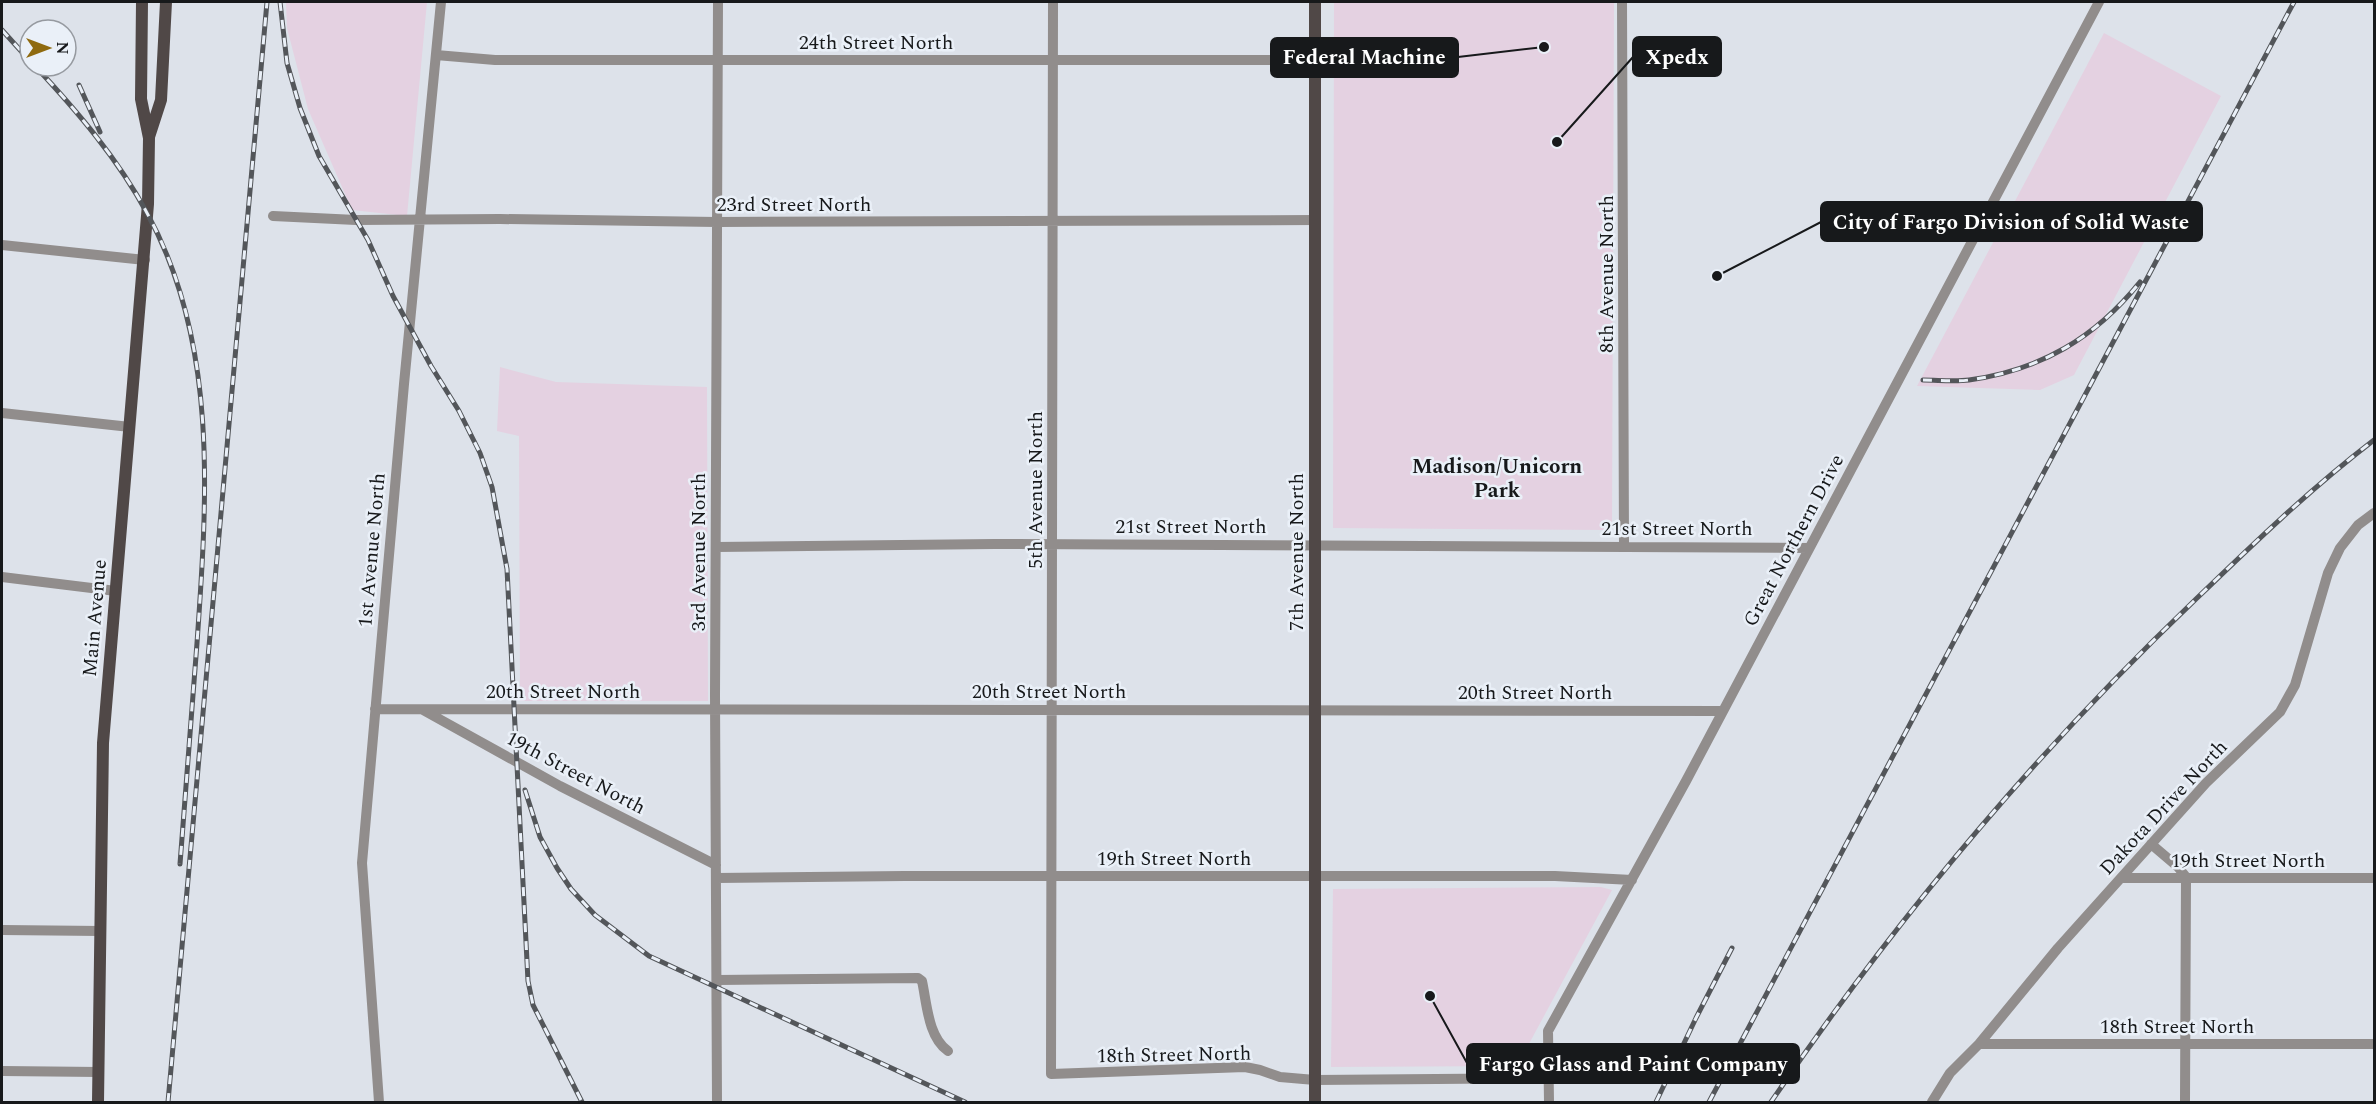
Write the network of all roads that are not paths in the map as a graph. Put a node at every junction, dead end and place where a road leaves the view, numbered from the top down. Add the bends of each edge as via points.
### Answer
1 (142, 2) edge
2 (166, 2) edge
3 (441, 2) edge
4 (718, 2) edge
5 (1053, 2) edge
6 (1316, 2) edge
7 (1622, 2) edge
8 (2099, 2) edge
9 (436, 55) junction
10 (717, 60) junction
11 (1053, 60) junction
12 (1316, 60) junction
13 (149, 138) junction
14 (273, 216) dead end
15 (420, 219) junction
16 (1316, 220) junction
17 (1053, 221) junction
18 (717, 222) junction
19 (2, 245) edge
20 (145, 260) junction
21 (2, 413) edge
22 (130, 427) junction
23 (2374, 513) edge
24 (1053, 544) junction
25 (1316, 544) junction
26 (1624, 546) junction
27 (716, 547) junction
28 (1809, 548) junction
29 (2, 577) edge
30 (116, 591) junction
31 (375, 709) junction
32 (421, 709) junction
33 (715, 709) junction
34 (1052, 709) junction
35 (1316, 709) junction
36 (1723, 711) junction
37 (2151, 844) junction
38 (716, 865) junction
39 (1052, 876) junction
40 (1316, 876) junction
41 (2186, 877) junction
42 (716, 878) junction
43 (2122, 878) junction
44 (2374, 878) edge
45 (1632, 880) junction
46 (2, 930) edge
47 (101, 931) junction
48 (718, 980) junction
49 (2185, 1043) junction
50 (1979, 1044) junction
51 (2374, 1044) edge
52 (948, 1051) dead end
53 (2, 1071) edge
54 (99, 1072) junction
55 (1051, 1074) joint
56 (1549, 1078) junction
57 (1315, 1080) junction
58 (98, 1102) edge
59 (379, 1102) edge
60 (717, 1102) edge
61 (1316, 1102) edge
62 (1549, 1102) edge
63 (1932, 1102) edge
64 (2185, 1102) edge

1 - 13 main road, Main Avenue via 141,99
2 - 13 main road, Main Avenue via 161,100
3 - 9 street, 1st Avenue North
4 - 10 street, 3rd Avenue North
5 - 11 street, 5th Avenue North
6 - 12 main road, 7th Avenue North
7 - 26 street, 8th Avenue North
8 - 28 street, Great Northern Drive
9 - 10 street, 24th Street North via 495,60
9 - 15 street, 1st Avenue North
10 - 11 street, 24th Street North
10 - 18 street, 3rd Avenue North
11 - 12 street, 24th Street North
11 - 17 street, 5th Avenue North
12 - 16 main road, 7th Avenue North
13 - 20 main road, Main Avenue
14 - 15 street, 23rd Street North
15 - 18 street, 23rd Street North
15 - 31 street, 1st Avenue North
16 - 17 street, 23rd Street North
16 - 25 main road, 7th Avenue North
17 - 18 street, 23rd Street North
17 - 24 street, 5th Avenue North
18 - 27 street, 3rd Avenue North
19 - 20 street
20 - 22 main road, Main Avenue
21 - 22 street
22 - 30 main road, Main Avenue
23 - 37 street, Dakota Drive North via 2358,525 2328,573 2295,685 2280,712 2206,783
24 - 25 street, 21st Street North
24 - 27 street, 21st Street North
24 - 34 street, 5th Avenue North
25 - 26 street, 21st Street North
25 - 35 main road, 7th Avenue North
26 - 28 street, 21st Street North
27 - 33 street, 3rd Avenue North
28 - 36 street, Great Northern Drive
29 - 30 street
30 - 47 main road, Main Avenue via 103,743
31 - 32 street, 20th Street North
31 - 59 street, 1st Avenue North via 362,862
32 - 33 street, 20th Street North
32 - 38 street, 19th Street North via 560,786
33 - 34 street, 20th Street North
33 - 38 street, 3rd Avenue North
34 - 35 street, 20th Street North
34 - 39 street, 5th Avenue North
35 - 36 street, 20th Street North
35 - 40 main road, 7th Avenue North
36 - 45 street, Great Northern Drive
37 - 41 street
37 - 43 street, Dakota Drive North
38 - 42 street, 3rd Avenue North
39 - 40 street, 19th Street North
39 - 42 street, 19th Street North
39 - 55 street, 5th Avenue North
40 - 45 street, 19th Street North via 1555,876
40 - 57 main road, 7th Avenue North
41 - 43 street, 19th Street North
41 - 44 street, 19th Street North
41 - 49 street
42 - 48 street, 3rd Avenue North
43 - 50 street, Dakota Drive North
45 - 56 street, Great Northern Drive via 1548,1031
46 - 47 street
47 - 54 main road, Main Avenue
48 - 52 street via 918,978 922,981 934,1035
48 - 60 street, 3rd Avenue North
49 - 50 street, 18th Street North
49 - 51 street, 18th Street North
49 - 64 street
50 - 63 street, Dakota Drive North via 1950,1073
53 - 54 street
54 - 58 main road, Main Avenue
55 - 57 street, 18th Street North via 1245,1068
56 - 57 street, 18th Street North
56 - 62 street, Great Northern Drive
57 - 61 main road, 7th Avenue North

